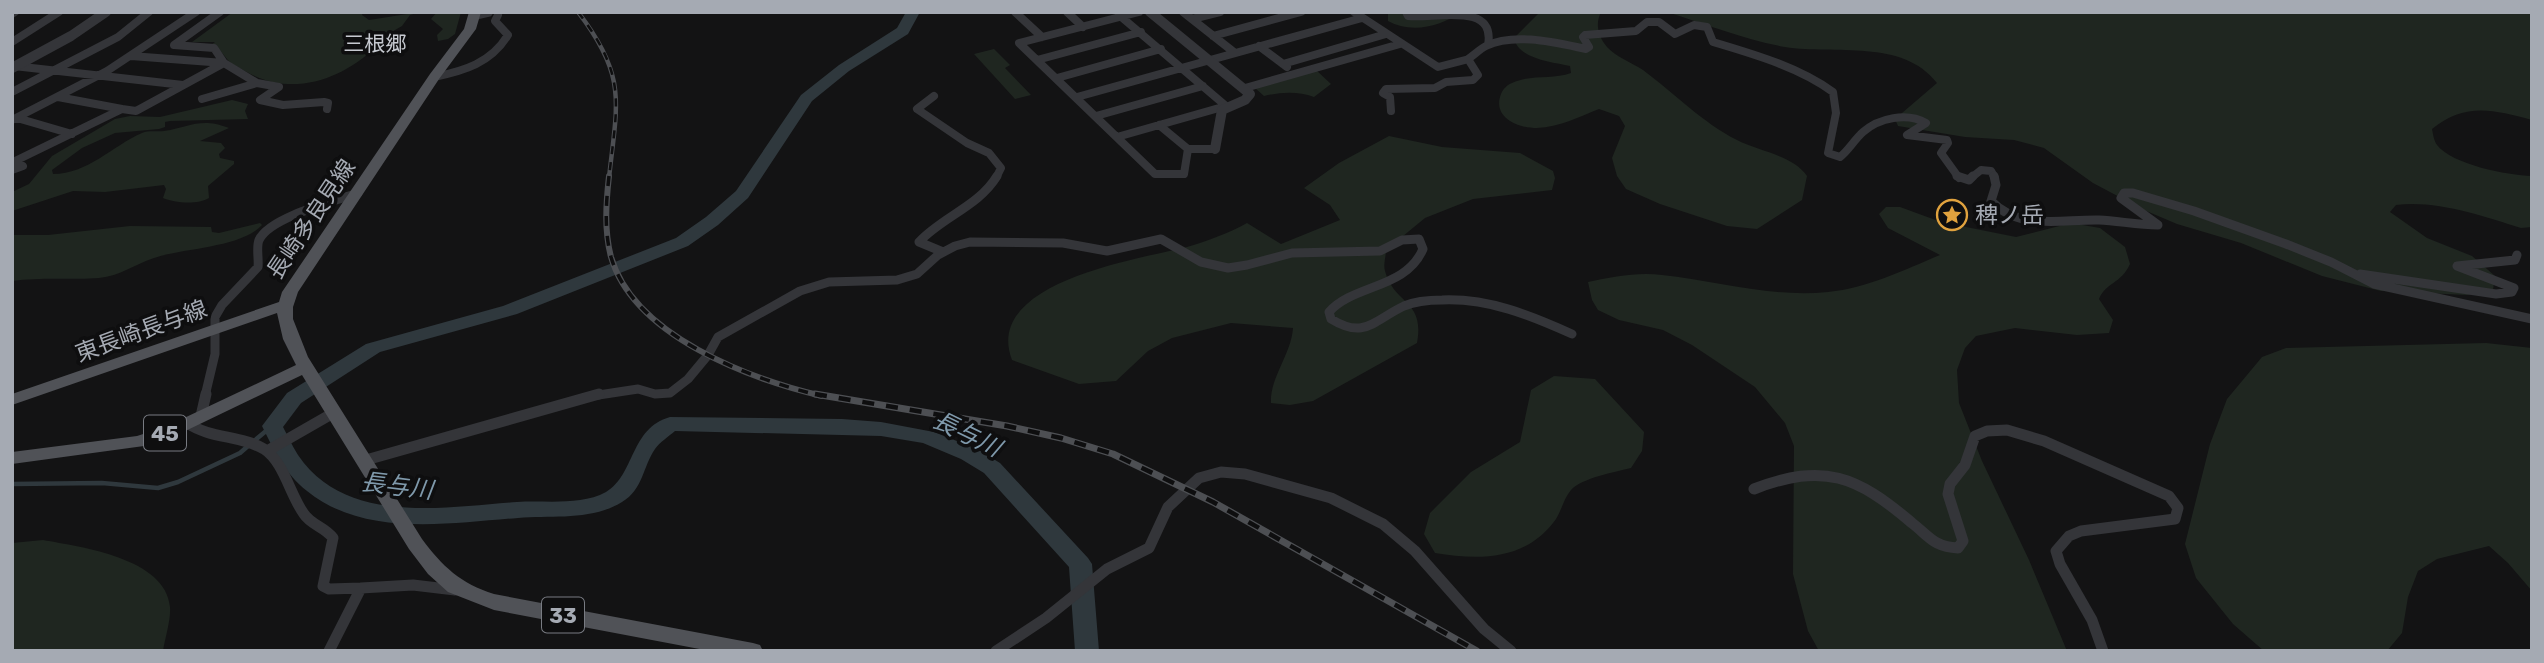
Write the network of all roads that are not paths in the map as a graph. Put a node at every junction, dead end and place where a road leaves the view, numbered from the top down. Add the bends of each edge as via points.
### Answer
1 (59, 12) edge
2 (106, 12) edge
3 (149, 12) edge
4 (196, 12) edge
5 (220, 12) edge
6 (1015, 12) edge
7 (1067, 12) edge
8 (1139, 12) edge
9 (1150, 12) edge
10 (1183, 12) edge
11 (1220, 12) edge
12 (1301, 12) edge
13 (1354, 12) edge
14 (1406, 12) edge
15 (1447, 13) edge
16 (484, 14) edge
17 (1119, 14) edge
18 (1362, 18) junction
19 (1192, 19) junction
20 (1083, 27) junction
21 (1141, 32) junction
22 (1386, 34) junction
23 (1213, 36) junction
24 (1042, 37) junction
25 (12, 41) edge
26 (1401, 44) junction
27 (1488, 45) junction
28 (1259, 46) junction
29 (1161, 49) junction
30 (1234, 53) junction
31 (131, 56) junction
32 (1469, 59) junction
33 (1037, 60) junction
34 (1209, 60) junction
35 (224, 63) junction
36 (1283, 64) junction
37 (13, 66) edge
38 (1183, 67) junction
39 (55, 71) junction
40 (1296, 73) junction
41 (99, 76) junction
42 (434, 76) junction
43 (1057, 78) junction
44 (257, 83) junction
45 (183, 85) junction
46 (1203, 86) junction
47 (1245, 88) junction
48 (12, 92) edge
49 (934, 96) dead end
50 (58, 97) junction
51 (1077, 97) junction
52 (202, 99) dead end
53 (1226, 106) junction
54 (122, 109) junction
55 (327, 109) dead end
56 (1391, 111) dead end
57 (1096, 116) junction
58 (14, 119) edge
59 (1159, 125) junction
60 (72, 134) junction
61 (1118, 137) junction
62 (1188, 149) junction
63 (1215, 149) joint
64 (12, 162) edge
65 (12, 170) edge
66 (358, 193) junction
67 (943, 252) junction
68 (2517, 255) dead end
69 (2360, 274) junction
70 (284, 305) junction
71 (2532, 319) edge
72 (214, 329) junction
73 (1572, 334) dead end
74 (308, 370) junction
75 (12, 400) edge
76 (335, 412) junction
77 (194, 420) junction
78 (264, 449) junction
79 (12, 458) edge
80 (366, 460) junction
81 (1754, 489) dead end
82 (361, 588) junction
83 (457, 590) junction
84 (330, 651) edge
85 (753, 651) edge
86 (996, 651) edge
87 (1511, 651) edge
88 (2103, 651) edge

1 - 25 street
2 - 37 street
3 - 39 street via 118,37
4 - 31 street
5 - 35 street via 174,46 214,48
6 - 24 street
7 - 20 street
8 - 17 street
9 - 34 street
10 - 19 street
11 - 19 street
12 - 23 street
13 - 18 street
14 - 15 street via 1425,19
15 - 27 street via 1479,17 1492,36
16 - 42 main road, 長崎多良見線
16 - 42 street via 508,35 496,53 463,70
17 - 20 street
17 - 21 street
18 - 22 street
18 - 28 street
19 - 23 street
20 - 24 street
21 - 29 street
21 - 33 street
22 - 26 street
22 - 36 street
23 - 30 street
24 - 33 street via 1019,43
26 - 32 street via 1438,67
26 - 40 street
27 - 32 street
27 - 69 street via 1536,40 1586,49 1585,35 1636,30 1647,22 1660,22 1675,34 1701,25 1707,27 1713,42 1819,82 1833,92 1834,134 1827,149 1833,156 1849,150 1872,125 1919,118 1926,123 1908,135 1947,140 1941,153 1958,178 1969,180 1981,170 1991,171 1997,187 1991,201 2011,216 2044,222 2158,225 2121,198 2124,192 2133,193 2220,220
28 - 30 street
28 - 36 street
29 - 38 street
29 - 43 street
30 - 34 street
31 - 35 street
31 - 41 street
32 - 56 street via 1478,75 1473,80 1446,82 1435,88 1386,89 1383,93 1390,97
33 - 43 street
34 - 38 street
34 - 47 street
35 - 44 street
35 - 45 street
36 - 40 street
37 - 39 street
38 - 46 street
38 - 51 street
39 - 41 street
39 - 48 street
40 - 47 street
41 - 45 street
41 - 50 street
42 - 66 main road, 長崎多良見線
43 - 51 street
44 - 52 street
44 - 55 street via 279,87 260,100 272,106 324,102
45 - 54 street via 136,111
46 - 53 street
46 - 57 street
47 - 53 street via 1249,97
49 - 67 street via 917,109 989,153 1002,168 990,187 919,242
50 - 54 street
50 - 58 street
51 - 57 street
53 - 59 street
53 - 63 street
54 - 60 street
57 - 61 street
58 - 60 street
59 - 61 street
59 - 62 street
60 - 64 street
61 - 62 street via 1155,174 1184,174
62 - 63 street
64 - 65 street via 23,166
66 - 70 main road, 長崎多良見線
66 - 72 street via 287,220 261,236 258,267 222,304
67 - 73 street via 971,242 1063,243 1107,251 1161,239 1190,258 1231,268 1294,253 1372,251 1419,239 1425,252 1415,265 1336,304 1329,312 1331,318 1346,328 1364,329 1405,306 1463,300 1512,310
67 - 80 street via 917,274 897,280 829,282 800,291 718,337 688,379 670,393 638,389 600,394
68 - 69 street via 2515,260 2499,264 2457,266 2514,288 2504,293
69 - 71 street via 2374,284
70 - 72 main road, 東長崎長与線
70 - 74 main road, 長崎多良見線 / 33 via 286,324
72 - 75 main road, 東長崎長与線
72 - 77 street via 215,354
74 - 76 main road, 長崎多良見線 / 33
74 - 77 main road, 45
76 - 78 street
76 - 80 main road, 長崎多良見線 / 33
77 - 78 street via 198,433
77 - 79 main road, 45 via 138,442
78 - 82 street via 305,517 333,538 323,586 329,590
80 - 83 main road, 長崎多良見線 / 33 via 404,526 435,569
81 - 88 street via 1787,475 1844,479 1877,494 1948,549 1958,548 1963,541 1948,494 1950,484 1965,465 1975,436 1987,431 2007,430 2043,441 2146,485 2169,496 2178,508 2175,519 2081,532 2056,551
82 - 83 street via 413,585
82 - 84 street
83 - 85 main road, 33 via 494,603
86 - 87 street via 1128,555 1149,548 1164,510 1185,485 1205,473 1228,470 1353,505 1413,549 1497,643

